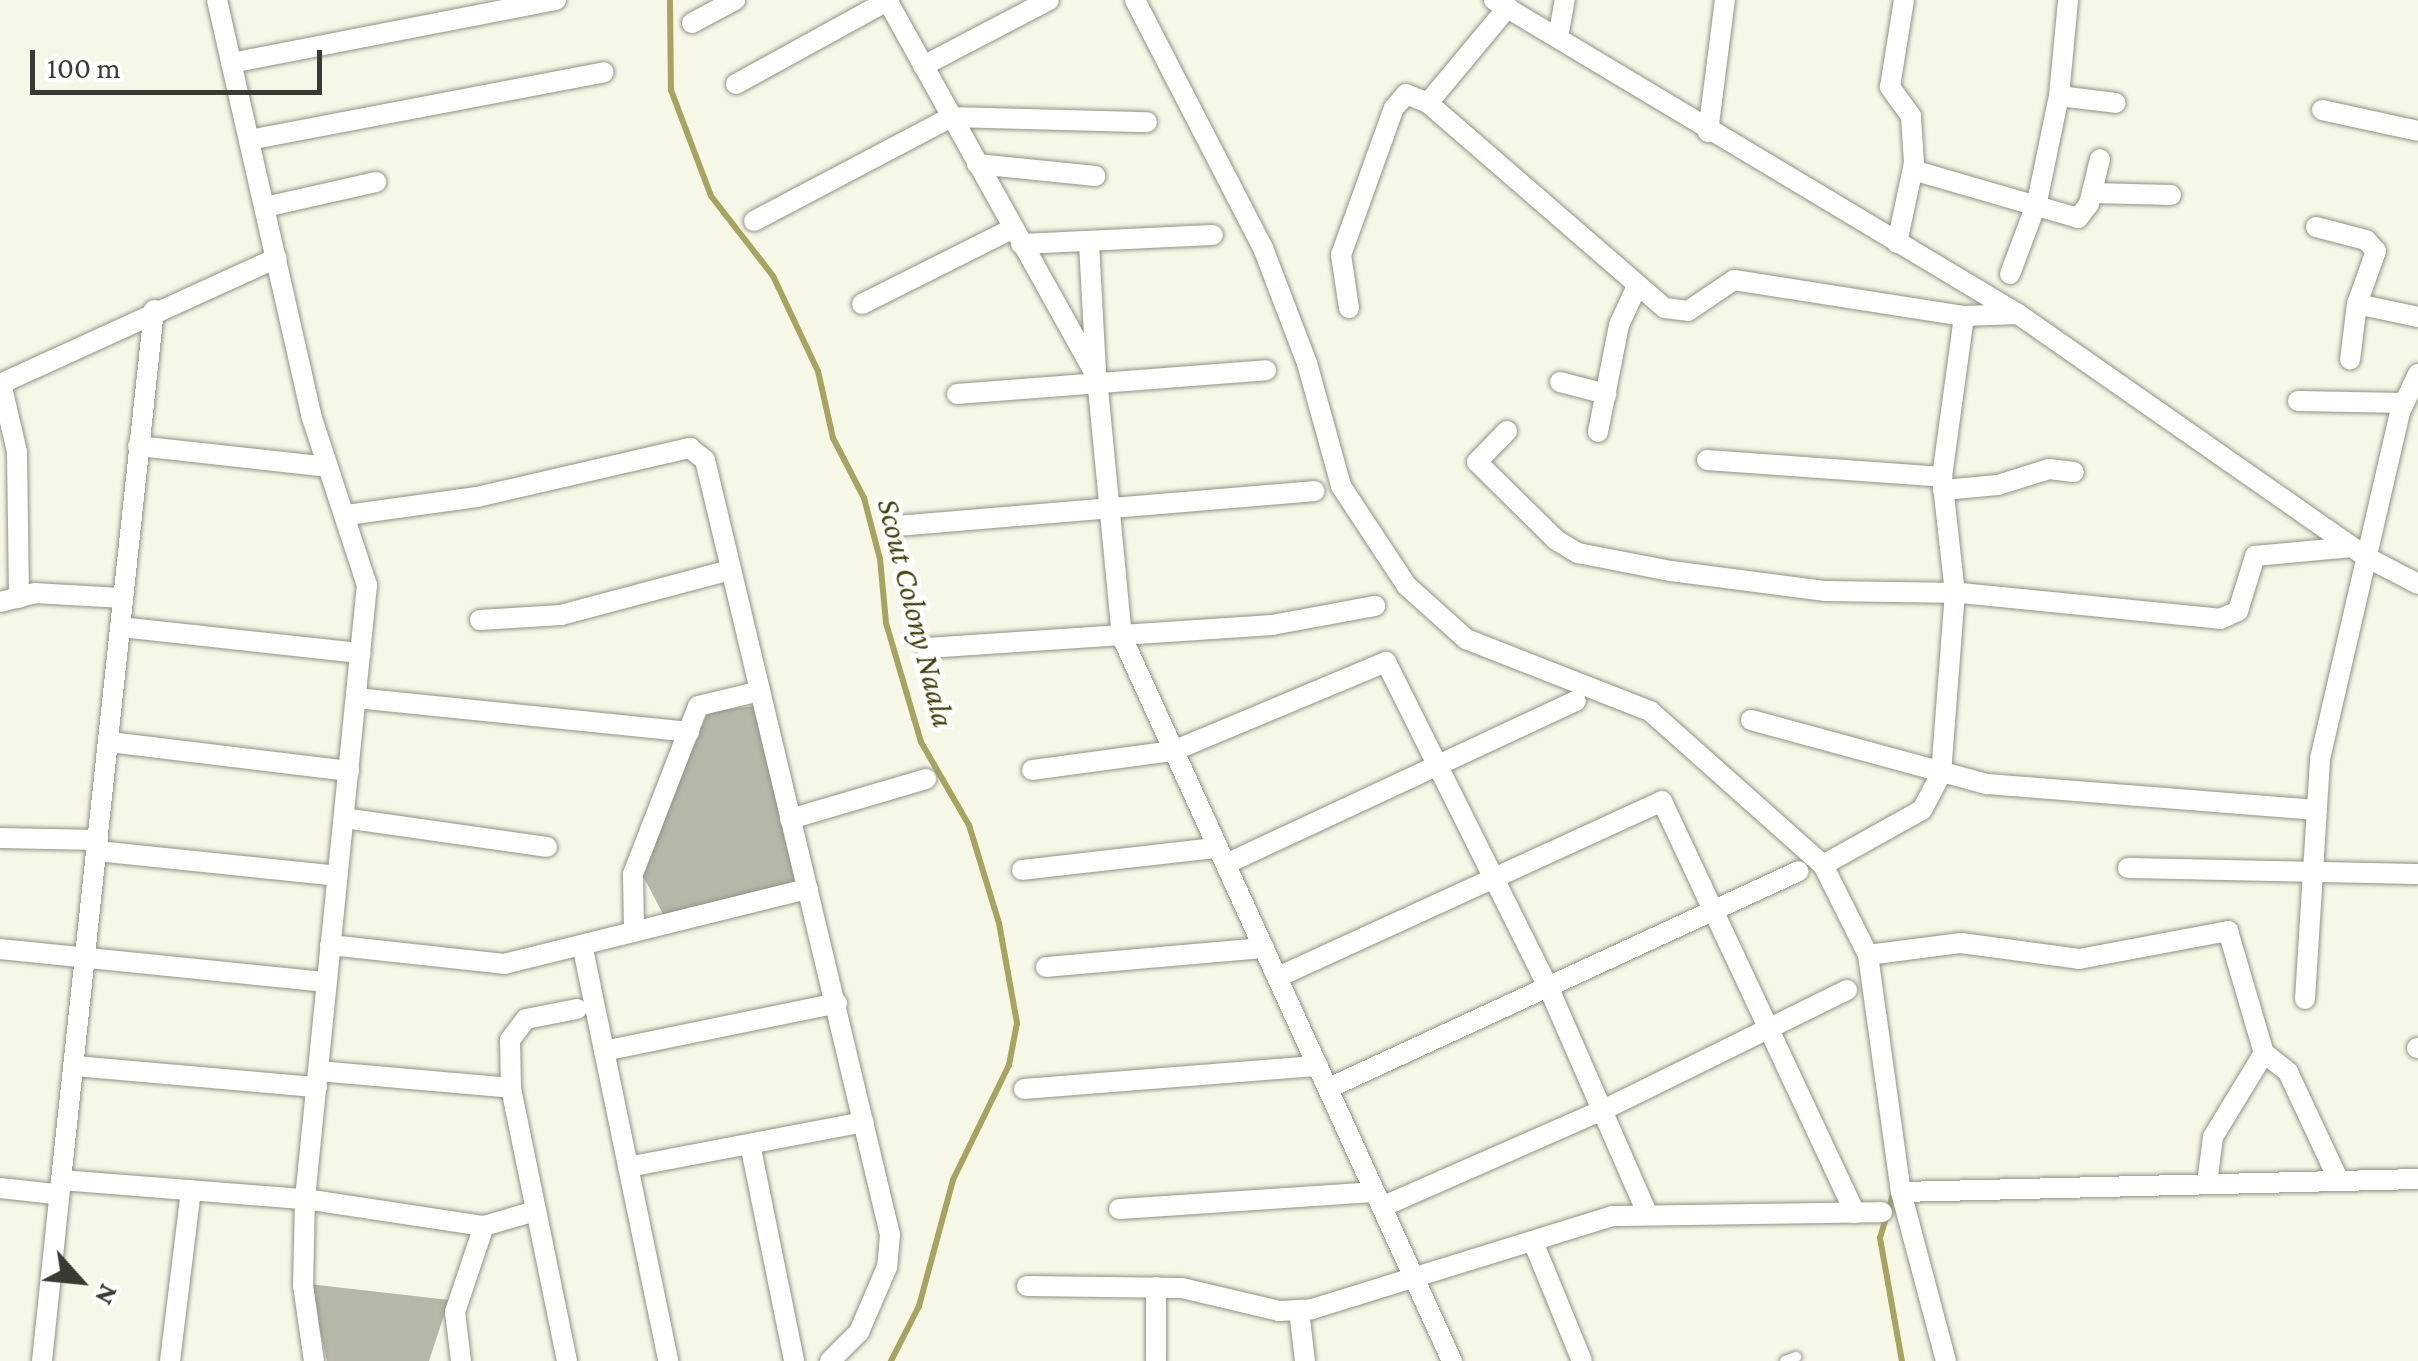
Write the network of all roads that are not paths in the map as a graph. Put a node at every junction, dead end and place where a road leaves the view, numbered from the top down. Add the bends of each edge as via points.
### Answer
1 (217, 0) edge
2 (556, 0) edge
3 (735, 0) edge
4 (888, 0) edge
5 (1049, 0) edge
6 (1136, 0) edge
7 (1564, 0) edge
8 (1725, 0) edge
9 (1904, 0) edge
10 (2068, 0) edge
11 (1501, 4) edge
12 (692, 23) dead end
13 (1558, 38) junction
14 (231, 63) junction
15 (923, 66) junction
16 (604, 72) dead end
17 (736, 84) dead end
18 (2058, 96) junction
19 (2116, 102) dead end
20 (1428, 104) junction
21 (2322, 110) dead end
22 (951, 117) junction
23 (1147, 122) dead end
24 (2418, 131) edge
25 (1708, 132) junction
26 (249, 140) junction
27 (2100, 159) dead end
28 (976, 164) junction
29 (1913, 170) junction
30 (1095, 176) dead end
31 (376, 182) dead end
32 (2092, 192) junction
33 (2171, 194) dead end
34 (2036, 202) junction
35 (265, 207) junction
36 (754, 221) dead end
37 (2316, 227) dead end
38 (1214, 235) dead end
39 (1017, 237) junction
40 (1089, 243) junction
41 (1897, 243) junction
42 (277, 258) junction
43 (2010, 274) dead end
44 (1636, 288) junction
45 (862, 304) dead end
46 (2357, 304) junction
47 (1349, 308) dead end
48 (154, 310) junction
49 (2018, 314) junction
50 (1964, 316) junction
51 (2418, 317) edge
52 (2350, 360) dead end
53 (1266, 370) dead end
54 (2418, 374) edge
55 (1097, 378) junction
56 (1560, 382) dead end
57 (0, 384) edge
58 (957, 394) dead end
59 (1606, 394) junction
60 (2298, 401) dead end
61 (2404, 403) junction
62 (1506, 431) dead end
63 (1598, 432) dead end
64 (138, 446) junction
65 (1707, 460) dead end
66 (328, 467) junction
67 (2074, 472) dead end
68 (1942, 483) junction
69 (1315, 491) dead end
70 (1111, 509) junction
71 (347, 516) junction
72 (898, 526) dead end
73 (2360, 552) junction
74 (730, 570) junction
75 (2418, 584) edge
76 (1955, 592) junction
77 (122, 598) junction
78 (10, 600) edge
79 (1375, 606) dead end
80 (480, 620) dead end
81 (120, 627) junction
82 (1122, 638) junction
83 (927, 648) dead end
84 (360, 653) junction
85 (760, 691) junction
86 (356, 698) junction
87 (1576, 701) dead end
88 (1751, 720) dead end
89 (689, 732) junction
90 (109, 742) junction
91 (1173, 751) junction
92 (1438, 765) junction
93 (1032, 770) dead end
94 (349, 771) junction
95 (1940, 774) junction
96 (926, 779) dead end
97 (2317, 810) junction
98 (344, 818) junction
99 (790, 820) junction
100 (0, 838) edge
101 (97, 845) junction
102 (547, 848) dead end
103 (1221, 856) junction
104 (1823, 864) junction
105 (2128, 868) dead end
106 (1022, 870) dead end
107 (1799, 871) dead end
108 (2418, 874) edge
109 (338, 876) junction
110 (2313, 876) junction
111 (1495, 880) junction
112 (808, 888) junction
113 (1716, 911) junction
114 (634, 927) junction
115 (330, 945) junction
116 (1264, 948) junction
117 (0, 949) edge
118 (583, 949) junction
119 (1868, 956) junction
120 (86, 957) junction
121 (1046, 967) dead end
122 (1278, 977) junction
123 (326, 982) junction
124 (1848, 990) dead end
125 (1550, 991) junction
126 (2305, 999) dead end
127 (837, 1002) junction
128 (577, 1009) dead end
129 (1770, 1028) junction
130 (604, 1051) junction
131 (2264, 1054) junction
132 (75, 1066) junction
133 (1318, 1066) junction
134 (317, 1079) junction
135 (1330, 1087) junction
136 (511, 1088) junction
137 (1024, 1090) dead end
138 (1603, 1110) junction
139 (864, 1122) junction
140 (750, 1144) junction
141 (628, 1167) junction
142 (2418, 1179) edge
143 (2340, 1181) junction
144 (2207, 1184) junction
145 (58, 1187) junction
146 (0, 1188) edge
147 (191, 1190) junction
148 (1901, 1192) junction
149 (306, 1199) junction
150 (1379, 1199) junction
151 (1120, 1209) dead end
152 (535, 1210) junction
153 (1646, 1211) junction
154 (1882, 1212) dead end
155 (1855, 1214) junction
156 (484, 1226) junction
157 (1534, 1244) junction
158 (1416, 1282) junction
159 (1027, 1286) dead end
160 (1156, 1288) junction
161 (1299, 1310) junction
162 (42, 1361) edge
163 (170, 1361) edge
164 (314, 1361) edge
165 (461, 1361) edge
166 (566, 1361) edge
167 (668, 1361) edge
168 (794, 1361) edge
169 (830, 1361) edge
170 (1156, 1361) edge
171 (1305, 1361) edge
172 (1452, 1361) edge
173 (1582, 1361) edge
174 (1946, 1361) edge

1 - 14 street
2 - 14 street
3 - 12 street
4 - 15 street
4 - 17 street
5 - 15 street
6 - 104 street via 1263,248 1307,363 1340,486 1407,586 1466,639 1650,711
7 - 13 street
8 - 25 street
9 - 29 street via 1890,87 1911,116
10 - 18 street
11 - 13 street
11 - 20 street
13 - 25 street
14 - 26 street
15 - 22 street
16 - 26 street
18 - 19 street
18 - 34 street
20 - 44 street
20 - 47 street via 1406,94 1394,108 1341,255
21 - 24 street
22 - 23 street
22 - 28 street
22 - 36 street
25 - 41 street
26 - 35 street
27 - 32 street
28 - 30 street
28 - 39 street
29 - 34 street
29 - 41 street
31 - 35 street
32 - 33 street
32 - 34 street via 2078,218
34 - 43 street
35 - 42 street
37 - 46 street via 2374,244
38 - 40 street
39 - 40 street
39 - 45 street
39 - 55 street
40 - 55 street
41 - 49 street
42 - 48 street
42 - 66 street
44 - 50 street via 1677,311 1688,311 1734,280
44 - 59 street via 1620,324
46 - 51 street
46 - 52 street
48 - 57 street
48 - 64 street
49 - 50 street
49 - 73 street
50 - 68 street
53 - 55 street
54 - 61 street
55 - 58 street
55 - 70 street
56 - 59 street
57 - 78 street via 16,452
59 - 63 street
60 - 61 street
61 - 73 street
62 - 76 street via 1477,462 1578,552 1826,591
64 - 66 street
64 - 77 street
65 - 68 street
66 - 71 street
67 - 68 street via 2048,469 1998,484
68 - 76 street
69 - 70 street
70 - 72 street
70 - 82 street
71 - 74 street via 477,497 690,448 705,460
71 - 84 street via 366,585
73 - 75 street
73 - 76 street via 2254,556 2238,611 2220,619
73 - 97 street via 2320,759
74 - 80 street via 561,615
74 - 85 street
76 - 95 street
77 - 78 street via 35,592
77 - 81 street
79 - 82 street via 1272,625
81 - 84 street
81 - 90 street
82 - 83 street
82 - 91 street
84 - 86 street
85 - 89 street via 705,700
85 - 99 street
86 - 89 street
86 - 94 street
87 - 92 street
88 - 95 street
89 - 114 street via 633,874
90 - 94 street
90 - 101 street
91 - 92 street via 1380,661 1389,666
91 - 93 street
91 - 103 street
92 - 103 street
92 - 111 street
94 - 98 street
95 - 97 street via 1987,784
95 - 104 street via 1922,810
96 - 99 street
97 - 110 street
98 - 102 street
98 - 109 street
99 - 112 street
100 - 101 street
101 - 109 street
101 - 120 street
103 - 106 street
103 - 116 street
104 - 119 street
105 - 110 street
107 - 113 street
108 - 110 street
109 - 115 street
110 - 126 street
111 - 113 street via 1657,800
111 - 122 street
111 - 125 street
112 - 114 street
112 - 127 street
113 - 125 street
113 - 129 street
114 - 118 street
115 - 118 street via 504,964
115 - 123 street
116 - 121 street
116 - 122 street
117 - 120 street
118 - 130 street
119 - 131 street via 1961,943 2078,959 2228,930
119 - 148 street
120 - 123 street
120 - 132 street
122 - 133 street
123 - 134 street
124 - 129 street
125 - 135 street
125 - 138 street
127 - 130 street
127 - 139 street
128 - 136 street via 526,1018 518,1026 510,1040
129 - 138 street
129 - 155 street
130 - 141 street
131 - 143 street via 2288,1072
131 - 144 street via 2213,1137
132 - 134 street
132 - 145 street
133 - 135 street
133 - 137 street
134 - 136 street
134 - 149 street
135 - 150 street
136 - 152 street
138 - 150 street
138 - 153 street
139 - 140 street
139 - 169 street via 890,1235 888,1267 859,1332
140 - 141 street
140 - 168 street
141 - 167 street
142 - 143 street
143 - 144 street
144 - 148 street
145 - 146 street
145 - 147 street
145 - 162 street
147 - 149 street
147 - 163 street
148 - 174 street
149 - 156 street
149 - 164 street via 303,1284
150 - 151 street
150 - 158 street
152 - 156 street
152 - 166 street
153 - 155 street
153 - 157 street
154 - 155 street
156 - 165 street via 455,1312
157 - 158 street
157 - 173 street
158 - 161 street
158 - 172 street
159 - 160 street
160 - 161 street
160 - 170 street
161 - 171 street

